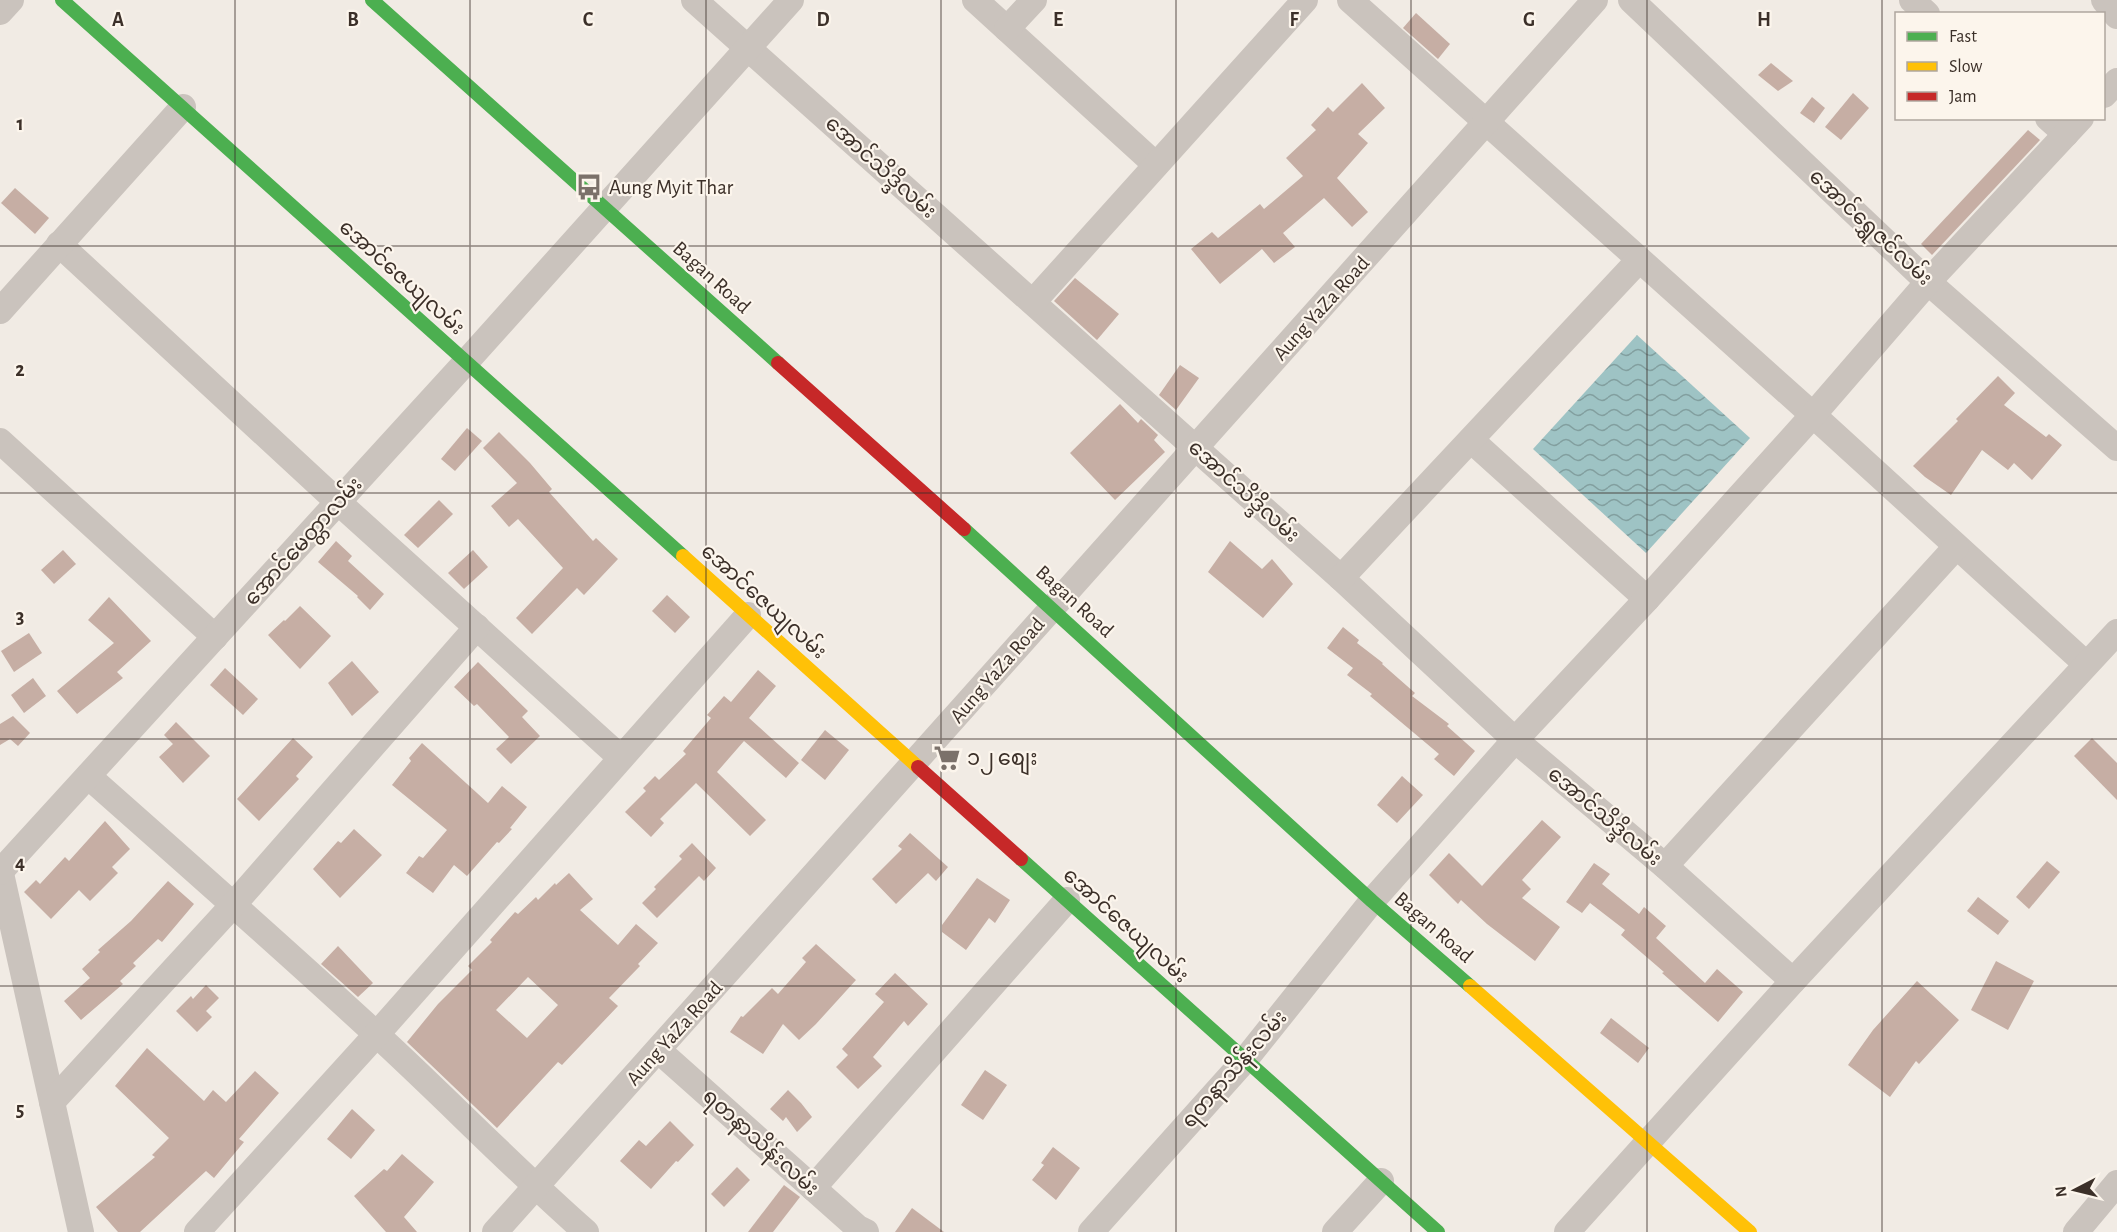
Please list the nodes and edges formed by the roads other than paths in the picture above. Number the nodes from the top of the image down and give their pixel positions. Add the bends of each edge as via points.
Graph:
1 (11, 0) edge
2 (63, 0) edge
3 (372, 0) edge
4 (694, 0) edge
5 (791, 0) edge
6 (975, 0) edge
7 (1034, 0) edge
8 (1305, 0) edge
9 (1350, 0) edge
10 (1595, 0) edge
11 (1631, 0) edge
12 (1912, 0) edge
13 (2104, 0) edge
14 (0, 12) edge
15 (1925, 12) edge
16 (2117, 16) edge
17 (1007, 29) junction
18 (748, 48) junction
19 (2117, 81) edge
20 (2105, 93) edge
21 (183, 107) junction
22 (1486, 123) junction
23 (2065, 124) edge
24 (1156, 165) junction
25 (604, 208) junction
26 (59, 244) junction
27 (1639, 260) junction
28 (1928, 282) junction
29 (1033, 302) junction
30 (0, 311) edge
31 (466, 362) junction
32 (1813, 415) junction
33 (1471, 440) junction
34 (0, 441) edge
35 (1196, 448) junction
36 (2117, 448) edge
37 (338, 502) junction
38 (1956, 547) junction
39 (1341, 578) junction
40 (1647, 599) junction
41 (1052, 608) junction
42 (748, 615) junction
43 (477, 627) junction
44 (2117, 632) edge
45 (215, 637) junction
46 (2086, 664) junction
47 (1515, 740) junction
48 (621, 758) junction
49 (914, 764) junction
50 (88, 776) junction
51 (1665, 866) junction
52 (0, 871) edge
53 (1067, 900) junction
54 (1372, 901) junction
55 (234, 904) junction
56 (1793, 981) junction
57 (377, 1034) junction
58 (658, 1050) junction
59 (1245, 1060) junction
60 (52, 1102) junction
61 (1649, 1142) junction
62 (1381, 1181) junction
63 (2117, 1183) edge
64 (536, 1187) junction
65 (813, 1188) junction
66 (81, 1232) edge
67 (197, 1232) edge
68 (495, 1232) edge
69 (586, 1232) edge
70 (866, 1232) edge
71 (1090, 1232) edge
72 (1335, 1232) edge
73 (1438, 1232) edge
74 (1567, 1232) edge
75 (1750, 1232) edge
76 (2076, 1232) edge

1 - 14 street
2 - 21 street, အောင်ဇေယျလမ်း
3 - 25 street, Bagan Road
4 - 18 street, အောင်သိဒ္ဒိလမ်း
5 - 18 street
6 - 17 street
7 - 17 street
8 - 24 street
9 - 22 street
10 - 22 street, Aung YaZa Road
11 - 28 street, အောင်ရွှေဇင်လမ်း
12 - 15 street
13 - 16 street
17 - 24 street
18 - 25 street
18 - 29 street, အောင်သိဒ္ဒိလမ်း
19 - 20 street
21 - 26 street
21 - 31 street, အောင်ဇေယျလမ်း
22 - 27 street
22 - 35 street, Aung YaZa Road
23 - 28 street, ရတနာသိန်းလမ်း
24 - 29 street
25 - 31 street, အောင်မေတ္တာလမ်း
25 - 41 street, Bagan Road
26 - 30 street
26 - 37 street
27 - 32 street
27 - 33 street
28 - 32 street, ရတနာသိန်းလမ်း
28 - 36 street, အောင်ရွှေဇင်လမ်း
29 - 35 street, အောင်သိဒ္ဒိလမ်း
31 - 37 street, အောင်မေတ္တာလမ်း
31 - 42 street, အောင်ဇေယျလမ်း
32 - 38 street
32 - 40 street, ရတနာသိန်းလမ်း
33 - 39 street
33 - 40 street
34 - 45 street
35 - 39 street, အောင်သိဒ္ဒိလမ်း
35 - 41 street, Aung YaZa Road
37 - 43 street
37 - 45 street, အောင်မေတ္တာလမ်း
38 - 46 street
38 - 51 street
39 - 47 street, အောင်သိဒ္ဒိလမ်း
40 - 47 street, ရတနာသိန်းလမ်း
41 - 49 street, Aung YaZa Road
41 - 54 street, Bagan Road
42 - 48 street
42 - 49 street, အောင်ဇေယျလမ်း
43 - 48 street
43 - 55 street
44 - 46 street
45 - 50 street, အောင်မေတ္တာလမ်း
46 - 56 street
47 - 51 street, အောင်သိဒ္ဒိလမ်း
47 - 54 street, ရတနာသိန်းလမ်း
48 - 57 street
49 - 53 street, အောင်ဇေယျလမ်း
49 - 58 street, Aung YaZa Road
50 - 52 street, အောင်မေတ္တာလမ်း
50 - 55 street
51 - 56 street, အောင်သိဒ္ဒိလမ်း
52 - 60 street
53 - 59 street, အောင်ဇေယျလမ်း
53 - 65 street
54 - 59 street, ရတနာသိန်းလမ်း
54 - 61 street, Bagan Road
55 - 57 street
55 - 60 street
56 - 61 street
57 - 64 street
57 - 67 street
58 - 64 street, Aung YaZa Road
58 - 65 street, ရတနာသိန်းလမ်း
59 - 62 street, အောင်ဇေယျလမ်း
59 - 71 street, ရတနာသိန်းလမ်း
60 - 66 street
61 - 74 street
61 - 75 street, Bagan Road
62 - 72 street
62 - 73 street, အောင်ဇေယျလမ်း
63 - 76 street
64 - 68 street, Aung YaZa Road
64 - 69 street
65 - 70 street, ရတနာသိန်းလမ်း

